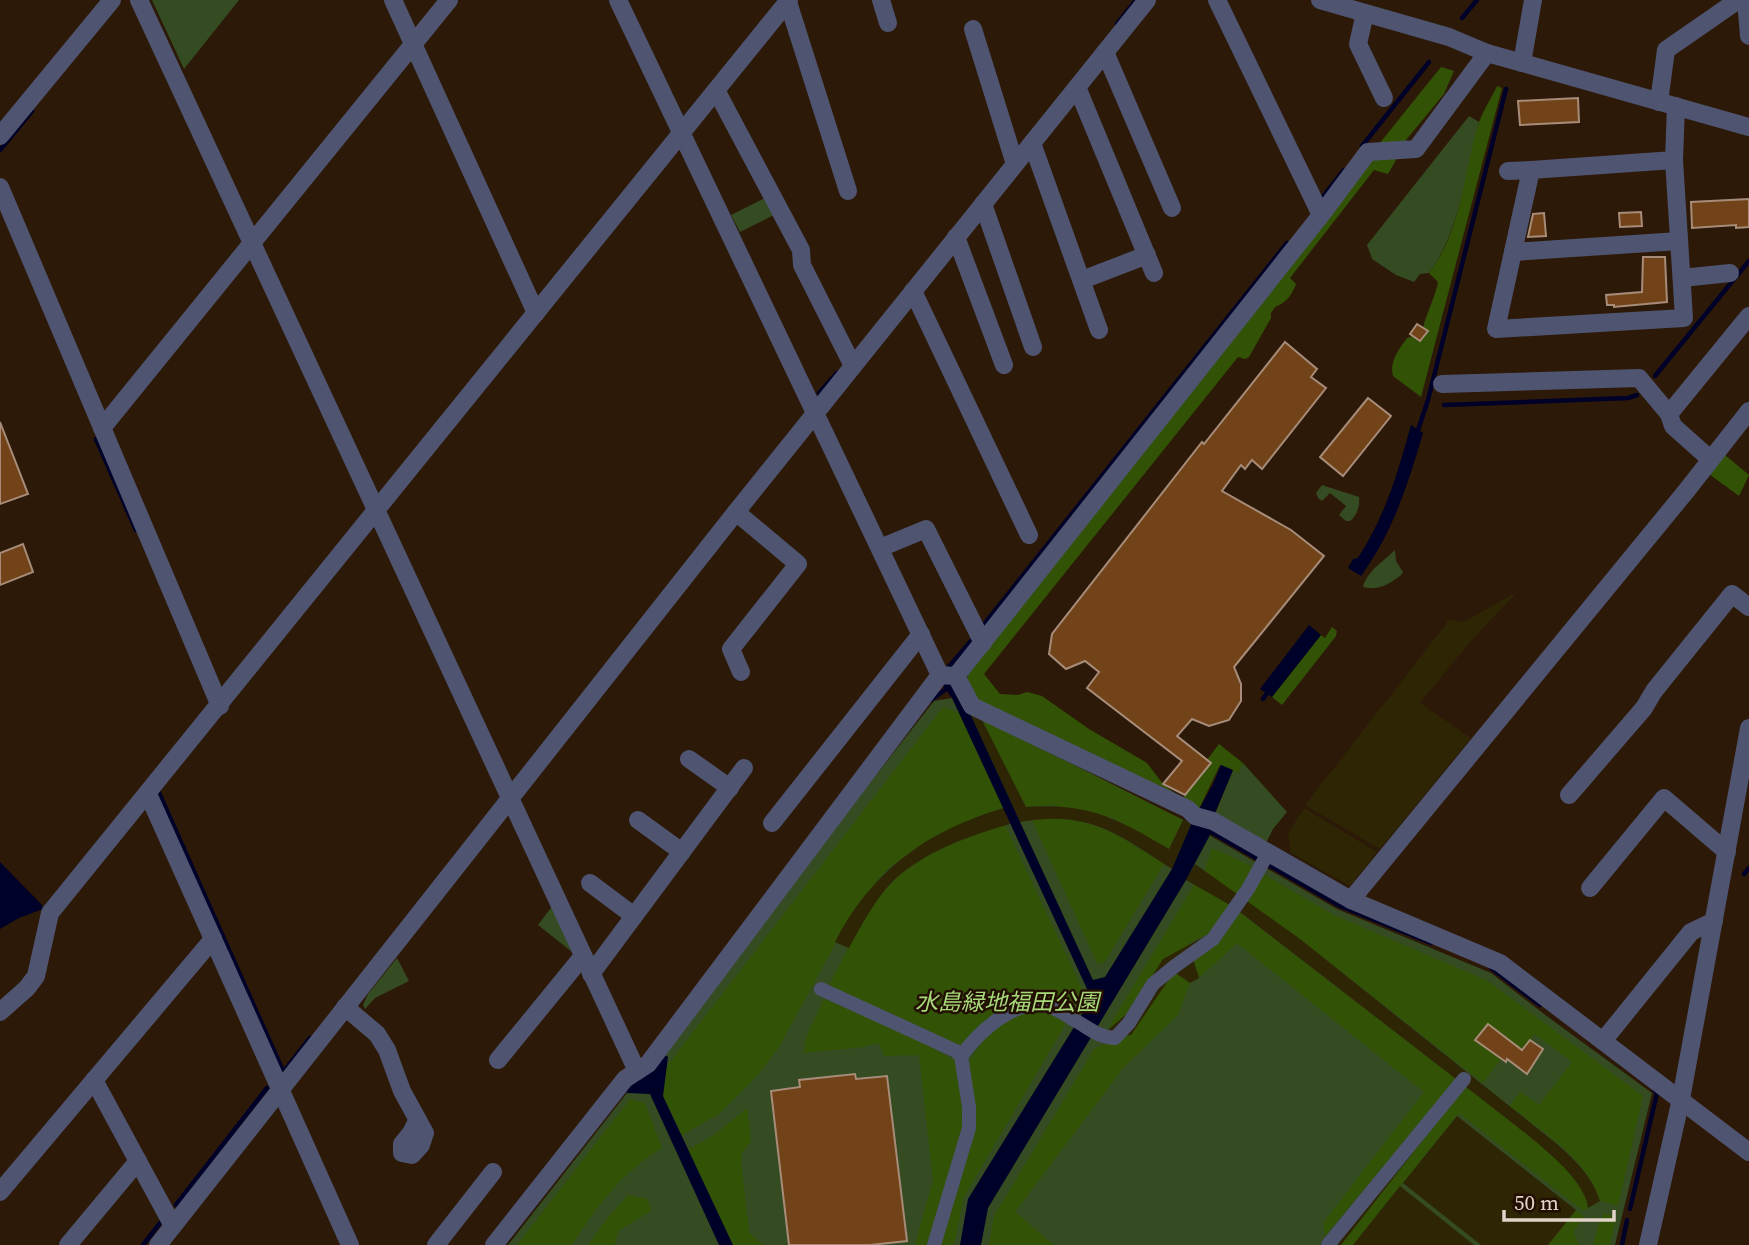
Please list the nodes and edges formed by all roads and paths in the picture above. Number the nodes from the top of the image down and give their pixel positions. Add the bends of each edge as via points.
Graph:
1 (112, 0) edge
2 (139, 0) edge
3 (393, 0) edge
4 (449, 0) edge
5 (881, 0) edge
6 (1147, 0) edge
7 (1217, 0) edge
8 (1533, 0) edge
9 (1738, 0) edge
10 (1746, 0) edge
11 (788, 1) edge
12 (1324, 1) edge
13 (623, 3) edge
14 (1365, 13) junction
15 (888, 23) dead end
16 (973, 29) dead end
17 (1749, 36) edge
18 (413, 44) junction
19 (1105, 52) junction
20 (1487, 53) junction
21 (1522, 63) junction
22 (1077, 87) junction
23 (716, 90) junction
24 (1384, 98) dead end
25 (1667, 104) junction
26 (1749, 127) edge
27 (681, 133) junction
28 (0, 136) edge
29 (1032, 143) junction
30 (1674, 160) junction
31 (1015, 164) junction
32 (1531, 170) junction
33 (1508, 171) dead end
34 (0, 187) edge
35 (848, 191) dead end
36 (983, 204) junction
37 (1172, 208) dead end
38 (1321, 215) junction
39 (956, 237) junction
40 (1679, 240) junction
41 (252, 243) junction
42 (1513, 252) junction
43 (1147, 255) junction
44 (1154, 273) dead end
45 (1730, 273) dead end
46 (1682, 278) junction
47 (1082, 280) junction
48 (913, 291) junction
49 (536, 313) junction
50 (1749, 317) edge
51 (1098, 330) dead end
52 (1033, 347) dead end
53 (1004, 365) dead end
54 (853, 366) junction
55 (1442, 384) dead end
56 (1749, 411) edge
57 (816, 412) junction
58 (1668, 414) junction
59 (102, 428) junction
60 (1710, 459) junction
61 (377, 511) junction
62 (736, 512) junction
63 (1029, 535) dead end
64 (880, 548) junction
65 (1749, 607) edge
66 (920, 634) junction
67 (983, 643) junction
68 (741, 672) dead end
69 (948, 676) junction
70 (219, 706) junction
71 (1749, 728) edge
72 (689, 759) dead end
73 (744, 768) dead end
74 (730, 788) junction
75 (148, 794) junction
76 (1569, 795) dead end
77 (510, 800) junction
78 (638, 820) dead end
79 (772, 823) dead end
80 (682, 852) junction
81 (1727, 852) junction
82 (1265, 859) junction
83 (590, 883) dead end
84 (1590, 888) dead end
85 (1351, 900) junction
86 (634, 916) junction
87 (1714, 921) junction
88 (213, 939) junction
89 (583, 956) junction
90 (592, 974) junction
91 (821, 989) dead end
92 (345, 1007) junction
93 (0, 1012) edge
94 (1606, 1043) junction
95 (961, 1056) junction
96 (498, 1060) dead end
97 (637, 1071) junction
98 (1464, 1079) dead end
99 (94, 1080) junction
100 (280, 1089) junction
101 (1681, 1099) junction
102 (417, 1121) dead end
103 (1749, 1152) edge
104 (138, 1161) junction
105 (493, 1172) dead end
106 (0, 1192) edge
107 (173, 1226) junction
108 (68, 1245) edge
109 (158, 1245) edge
110 (349, 1245) edge
111 (436, 1245) edge
112 (494, 1245) edge
113 (934, 1245) edge
114 (1328, 1245) edge
115 (1648, 1245) edge

1 - 28 street
2 - 41 street
3 - 18 street
4 - 18 street
5 - 15 street
6 - 19 street
7 - 38 street
8 - 21 street
9 - 25 street via 1666,50
10 - 17 street
11 - 23 street
11 - 35 street
12 - 14 street
13 - 27 street
14 - 20 street
14 - 24 street via 1358,44
16 - 31 street
18 - 41 street
18 - 49 street
19 - 22 street
19 - 37 street
20 - 21 street
20 - 38 street via 1416,149 1368,152
21 - 25 street
22 - 29 street
22 - 43 street
23 - 27 street
23 - 54 street via 801,250 802,265
25 - 26 street
25 - 30 street
27 - 49 street
27 - 57 street
29 - 31 street
29 - 47 street
30 - 32 street
30 - 40 street
31 - 36 street
32 - 33 street
32 - 42 street
34 - 59 street
36 - 39 street
36 - 52 street
38 - 67 street
39 - 48 street
39 - 53 street
40 - 42 street
40 - 46 street
41 - 59 street
41 - 61 street
42 - 46 street via 1496,328 1684,318
43 - 44 street
43 - 47 street
45 - 46 street
47 - 51 street
48 - 54 street
48 - 63 street
49 - 61 street
50 - 58 street
54 - 57 street
55 - 58 street via 1639,378
56 - 60 street
57 - 62 street
57 - 64 street
58 - 60 street via 1673,426
59 - 70 street
60 - 85 street
61 - 70 street
61 - 77 street
62 - 68 street via 798,564 731,649
62 - 77 street
64 - 66 street
64 - 67 street via 926,529
65 - 76 street via 1732,594
66 - 69 street
66 - 79 street
67 - 69 street
69 - 82 street via 972,706 1213,821
69 - 97 street via 648,1064
70 - 75 street
71 - 81 street
72 - 74 street
73 - 74 street
74 - 80 street
75 - 88 street
75 - 93 street via 50,913 36,976
77 - 89 street
77 - 92 street
78 - 80 street
80 - 86 street
81 - 84 street via 1664,798
81 - 87 street
82 - 85 street
82 - 95 street via 1213,939 1153,984 1115,1038 1103,1037 1054,1008 1035,1005 1006,1015
83 - 86 street
85 - 94 street via 1500,963
86 - 90 street
87 - 94 street via 1691,932
87 - 101 street
88 - 99 street
88 - 100 street
89 - 90 street
89 - 96 street
90 - 97 street
91 - 95 street
92 - 100 street
92 - 102 street via 377,1034
94 - 101 street
95 - 113 street via 969,1128
97 - 112 street via 625,1079
98 - 114 street
99 - 104 street
99 - 106 street
100 - 107 street
100 - 110 street
101 - 103 street
101 - 115 street
104 - 107 street
104 - 108 street
105 - 111 street
107 - 109 street

